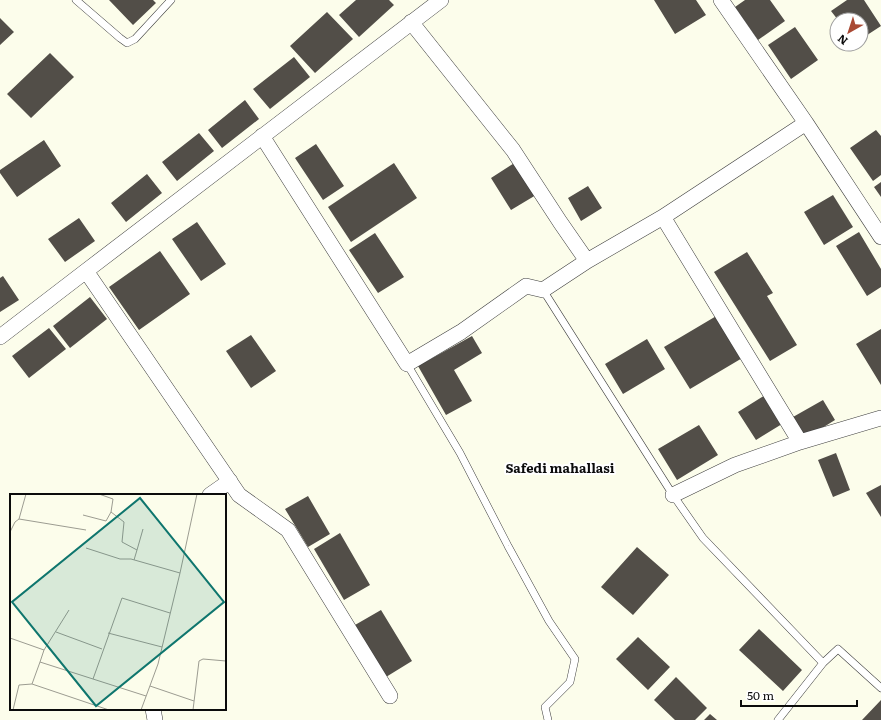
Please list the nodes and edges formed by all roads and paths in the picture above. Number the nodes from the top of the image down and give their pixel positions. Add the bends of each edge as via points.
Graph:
1 (76, 0) edge
2 (172, 0) edge
3 (441, 0) edge
4 (721, 0) edge
5 (411, 22) junction
6 (806, 123) junction
7 (262, 136) junction
8 (663, 217) junction
9 (881, 237) edge
10 (588, 261) junction
11 (86, 271) junction
12 (543, 290) junction
13 (0, 337) edge
14 (407, 364) junction
15 (881, 418) edge
16 (800, 442) junction
17 (230, 481) junction
18 (211, 494) edge
19 (673, 495) junction
20 (823, 663) junction
21 (881, 688) edge
22 (390, 696) dead end
23 (153, 710) edge
24 (155, 720) edge
25 (548, 720) edge
26 (778, 720) edge

1 - 2 lane via 128,43 135,39
3 - 5 street
4 - 6 street
5 - 7 street
5 - 10 street via 513,150
6 - 8 street
6 - 9 street
7 - 11 street
7 - 14 street
8 - 10 street
8 - 16 street
10 - 12 street
11 - 13 street
11 - 17 street
12 - 14 street via 526,286 461,332
12 - 19 lane
14 - 25 lane via 460,453 549,621 575,659 570,682 545,707
15 - 16 street
16 - 19 street via 735,465
17 - 18 street
17 - 22 street via 239,495 288,530
19 - 20 lane via 703,538
20 - 21 lane via 838,649
20 - 26 lane
23 - 24 street

